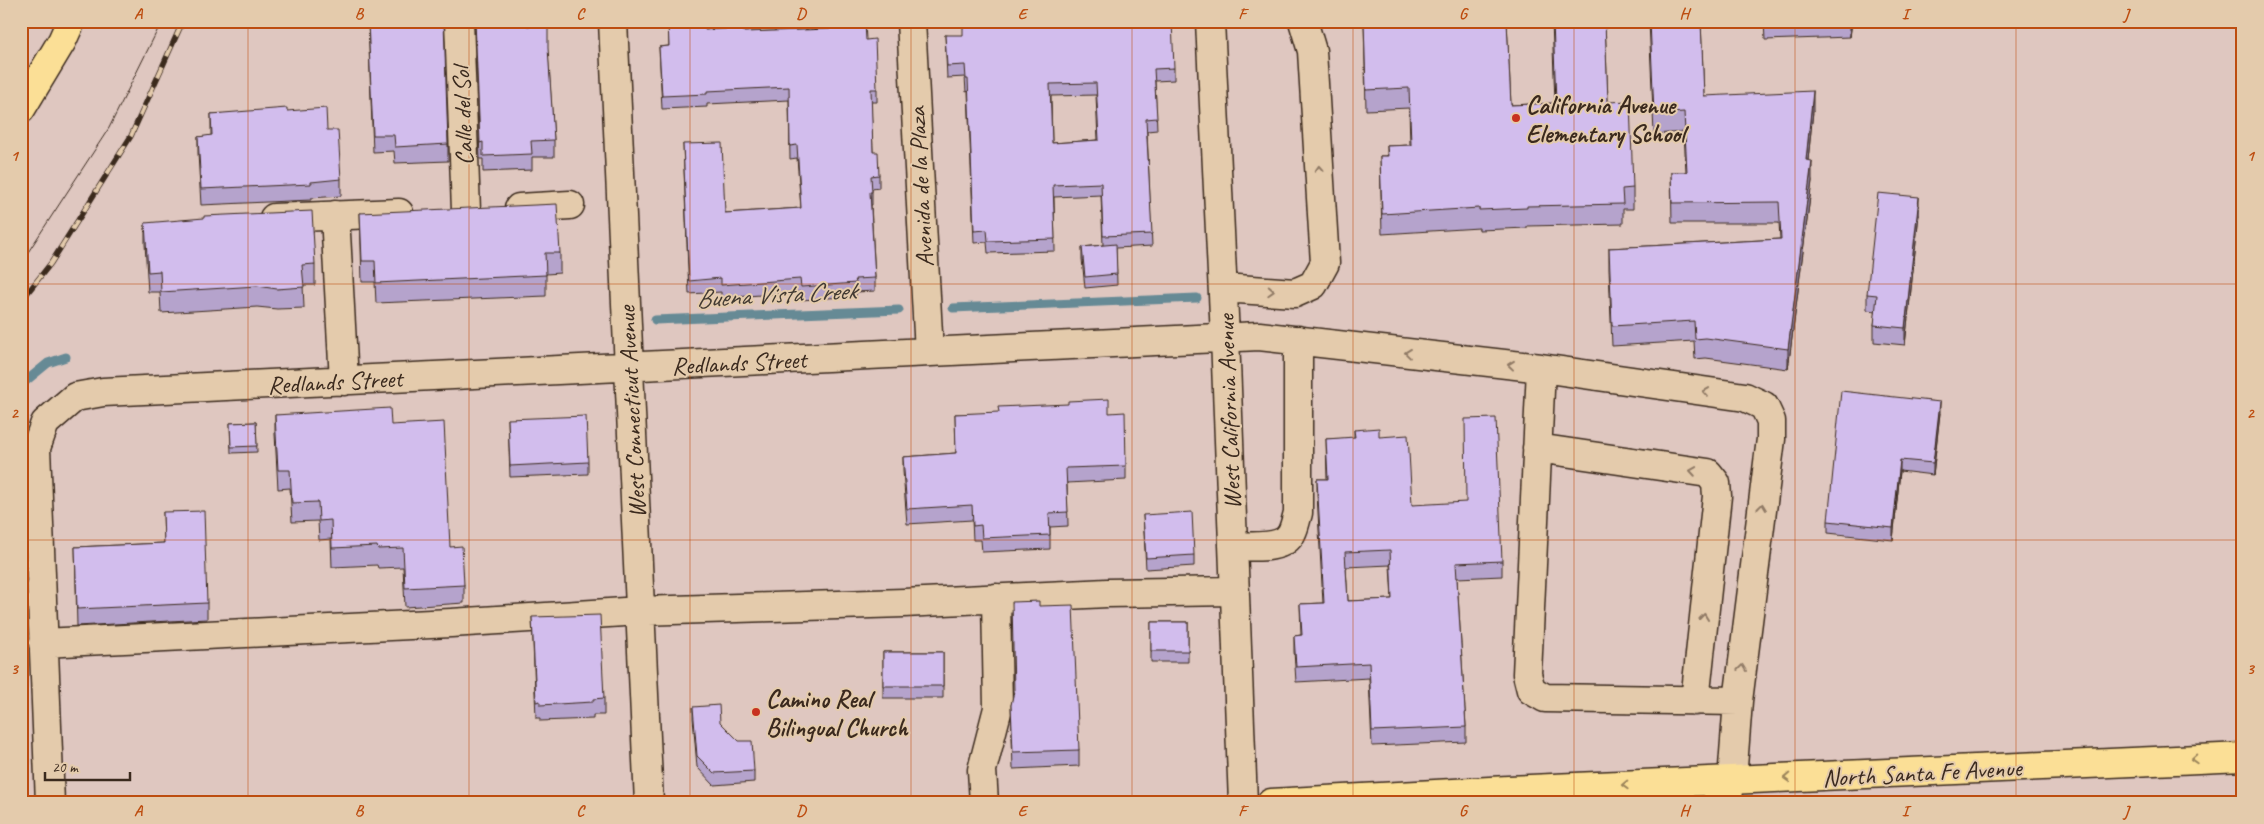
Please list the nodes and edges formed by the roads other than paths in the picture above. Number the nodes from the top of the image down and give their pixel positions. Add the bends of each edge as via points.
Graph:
1 (71, 21) edge
2 (459, 21) edge
3 (613, 21) edge
4 (911, 21) edge
5 (1210, 21) edge
6 (1303, 21) edge
7 (21, 109) edge
8 (570, 205) dead end
9 (466, 211) junction
10 (335, 215) junction
11 (247, 219) edge
12 (1222, 288) junction
13 (1225, 336) junction
14 (1298, 340) junction
15 (929, 352) junction
16 (629, 368) junction
17 (1541, 368) junction
18 (344, 381) junction
19 (1537, 448) junction
20 (1233, 546) junction
21 (1235, 591) junction
22 (996, 598) junction
23 (640, 611) junction
24 (43, 643) junction
25 (1695, 700) junction
26 (1738, 701) junction
27 (2243, 757) edge
28 (1732, 780) junction
29 (50, 803) edge
30 (649, 803) edge
31 (984, 803) edge
32 (1243, 803) edge
33 (1271, 803) edge
34 (1716, 803) edge

1 - 7 main road via 62,42
2 - 9 street, Calle del Sol
3 - 16 street, West Connecticut Avenue
4 - 15 street, Avenida de la Plaza
5 - 12 street, West California Avenue
12 -> 6 street via 1295,292 1313,285 1325,263 1312,51
8 - 9 street
9 - 10 street
10 - 11 street
10 - 18 street
12 - 13 street, West California Avenue
13 - 14 street, Redlands Street
13 - 15 street, Redlands Street
13 - 20 street, West California Avenue
17 -> 14 street, Redlands Street
14 - 20 street via 1298,513 1292,534 1284,542 1265,546
15 - 16 street, Redlands Street
16 - 18 street, Redlands Street
16 - 23 street, West Connecticut Avenue
17 - 19 street
26 -> 17 street, Redlands Street via 1771,439 1771,421 1764,406 1745,398
18 - 24 street, Redlands Street via 103,392 75,397 45,423 36,448
25 -> 19 street via 1716,483 1708,473
19 - 25 street via 1527,674 1531,690 1545,698
20 - 21 street, West California Avenue
21 - 22 street
21 - 32 street, West California Avenue
22 - 23 street
22 - 31 street via 998,708 982,770
23 - 24 street
23 - 30 street, West Connecticut Avenue
24 - 29 street, Redlands Street
25 - 26 street
26 - 28 street
27 -> 28 main road, North Santa Fe Avenue
28 -> 33 main road, North Santa Fe Avenue
28 - 34 main road via 1728,795

